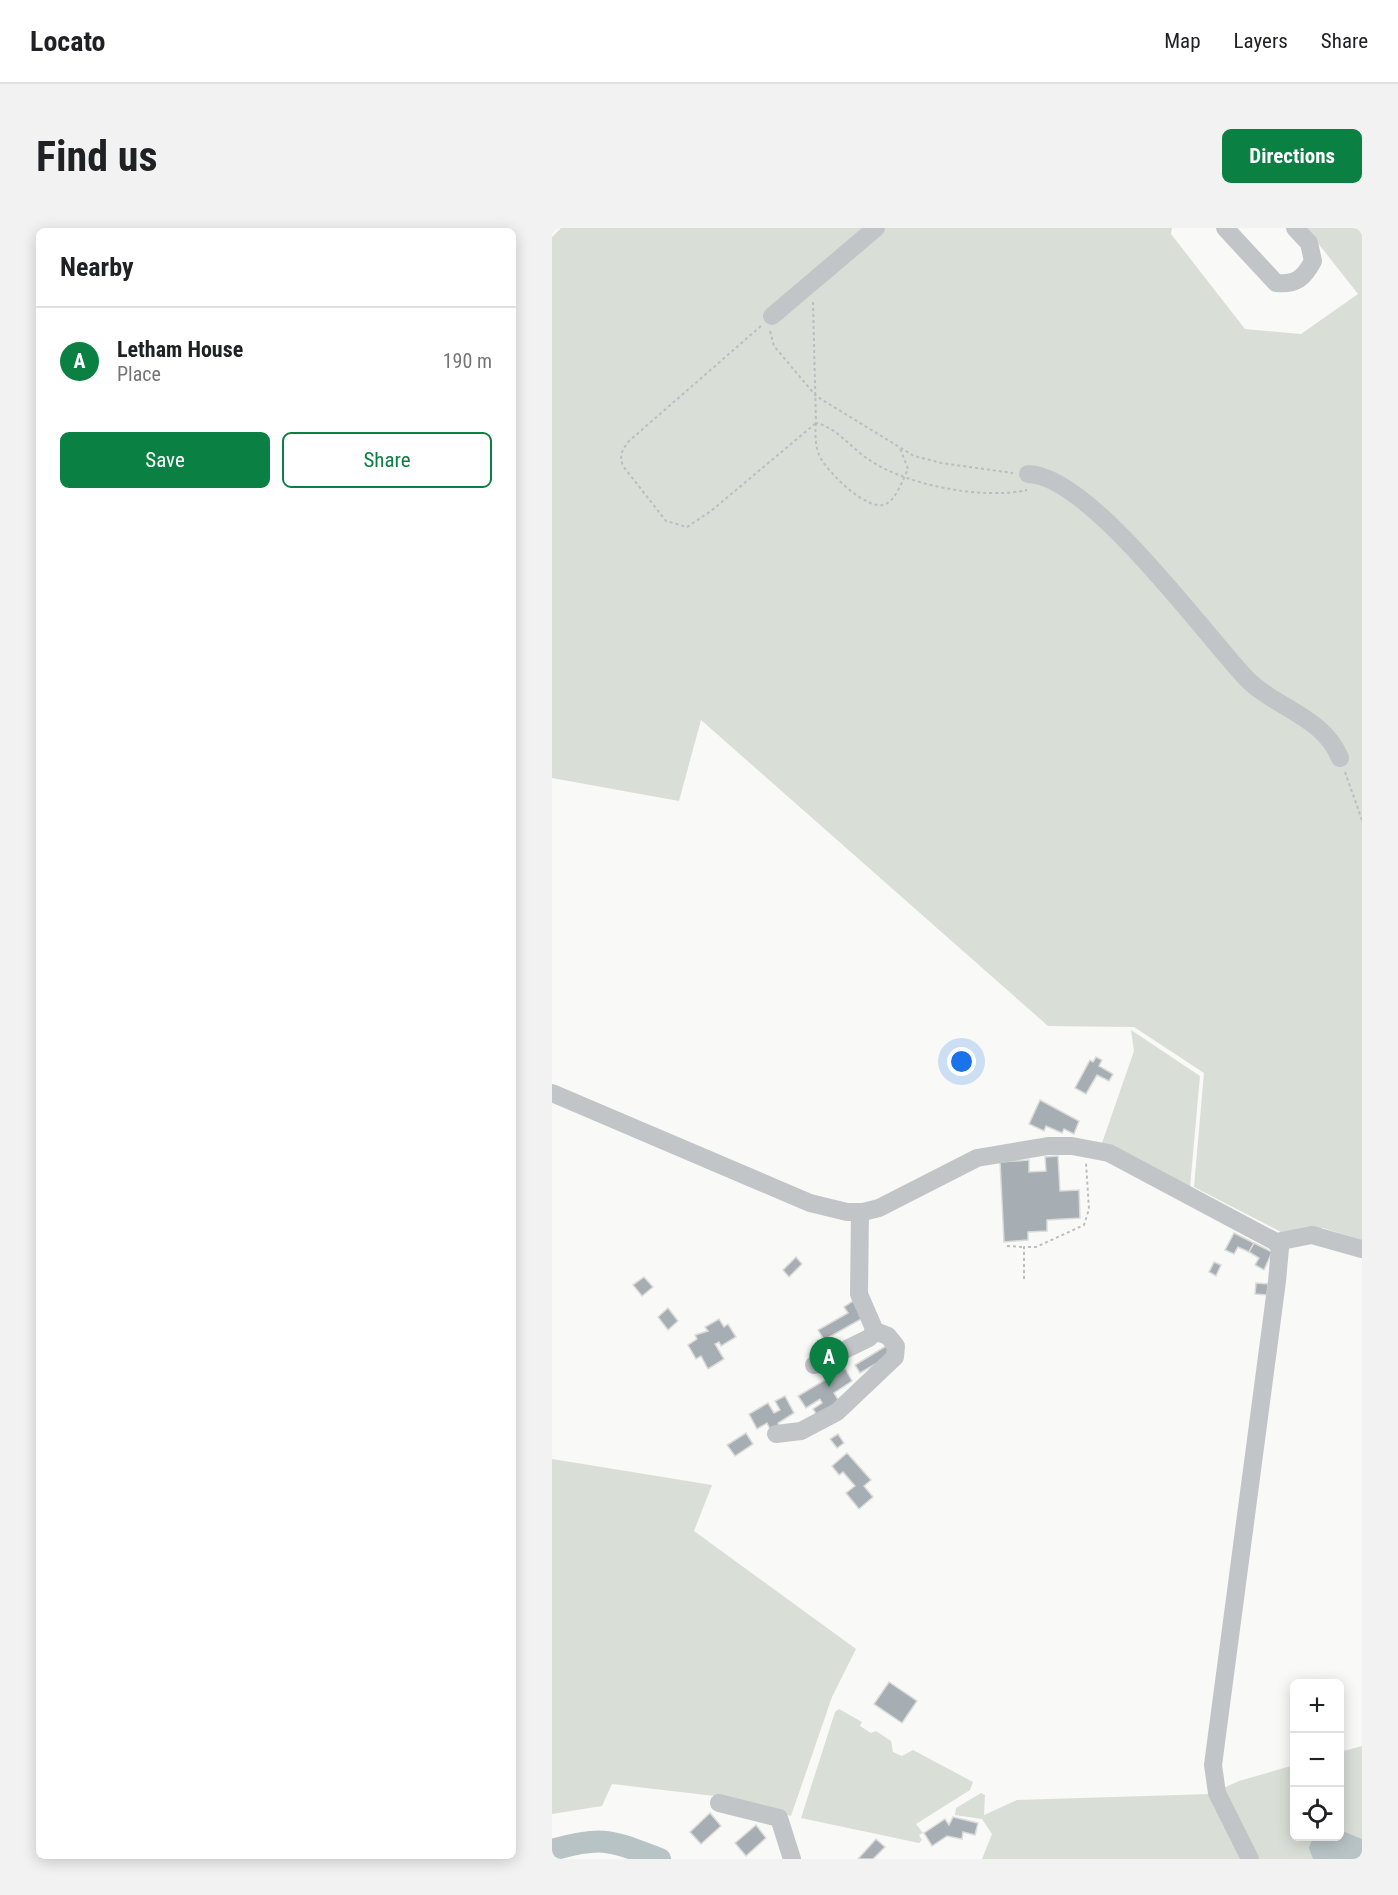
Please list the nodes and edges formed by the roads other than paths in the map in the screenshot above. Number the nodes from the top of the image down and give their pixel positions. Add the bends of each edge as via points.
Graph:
1 (876, 228) edge
2 (1226, 228) edge
3 (1295, 228) edge
4 (772, 316) road end
5 (1033, 475) road end
6 (1340, 758) road end
7 (552, 1093) edge
8 (860, 1212) junction
9 (1276, 1242) junction
10 (1362, 1249) edge
11 (874, 1331) junction
12 (814, 1365) dead end
13 (776, 1434) dead end
14 (719, 1803) dead end
15 (792, 1859) edge
16 (1250, 1859) edge

1 - 4 street
2 - 3 street via 1276,283 1291,285 1305,276 1313,261 1309,243
5 - 6 street via 1075,495 1117,532 1246,678 1326,733
7 - 8 street via 810,1203
8 - 9 street via 879,1208 977,1158 1048,1146 1087,1148 1109,1153
8 - 11 street via 859,1294
9 - 10 street via 1312,1235
9 - 16 street via 1280,1248 1277,1281 1213,1765 1216,1793
11 - 12 street via 869,1338
11 - 13 street via 888,1336 896,1347 895,1357 878,1375 837,1412 801,1431
14 - 15 street via 780,1818

